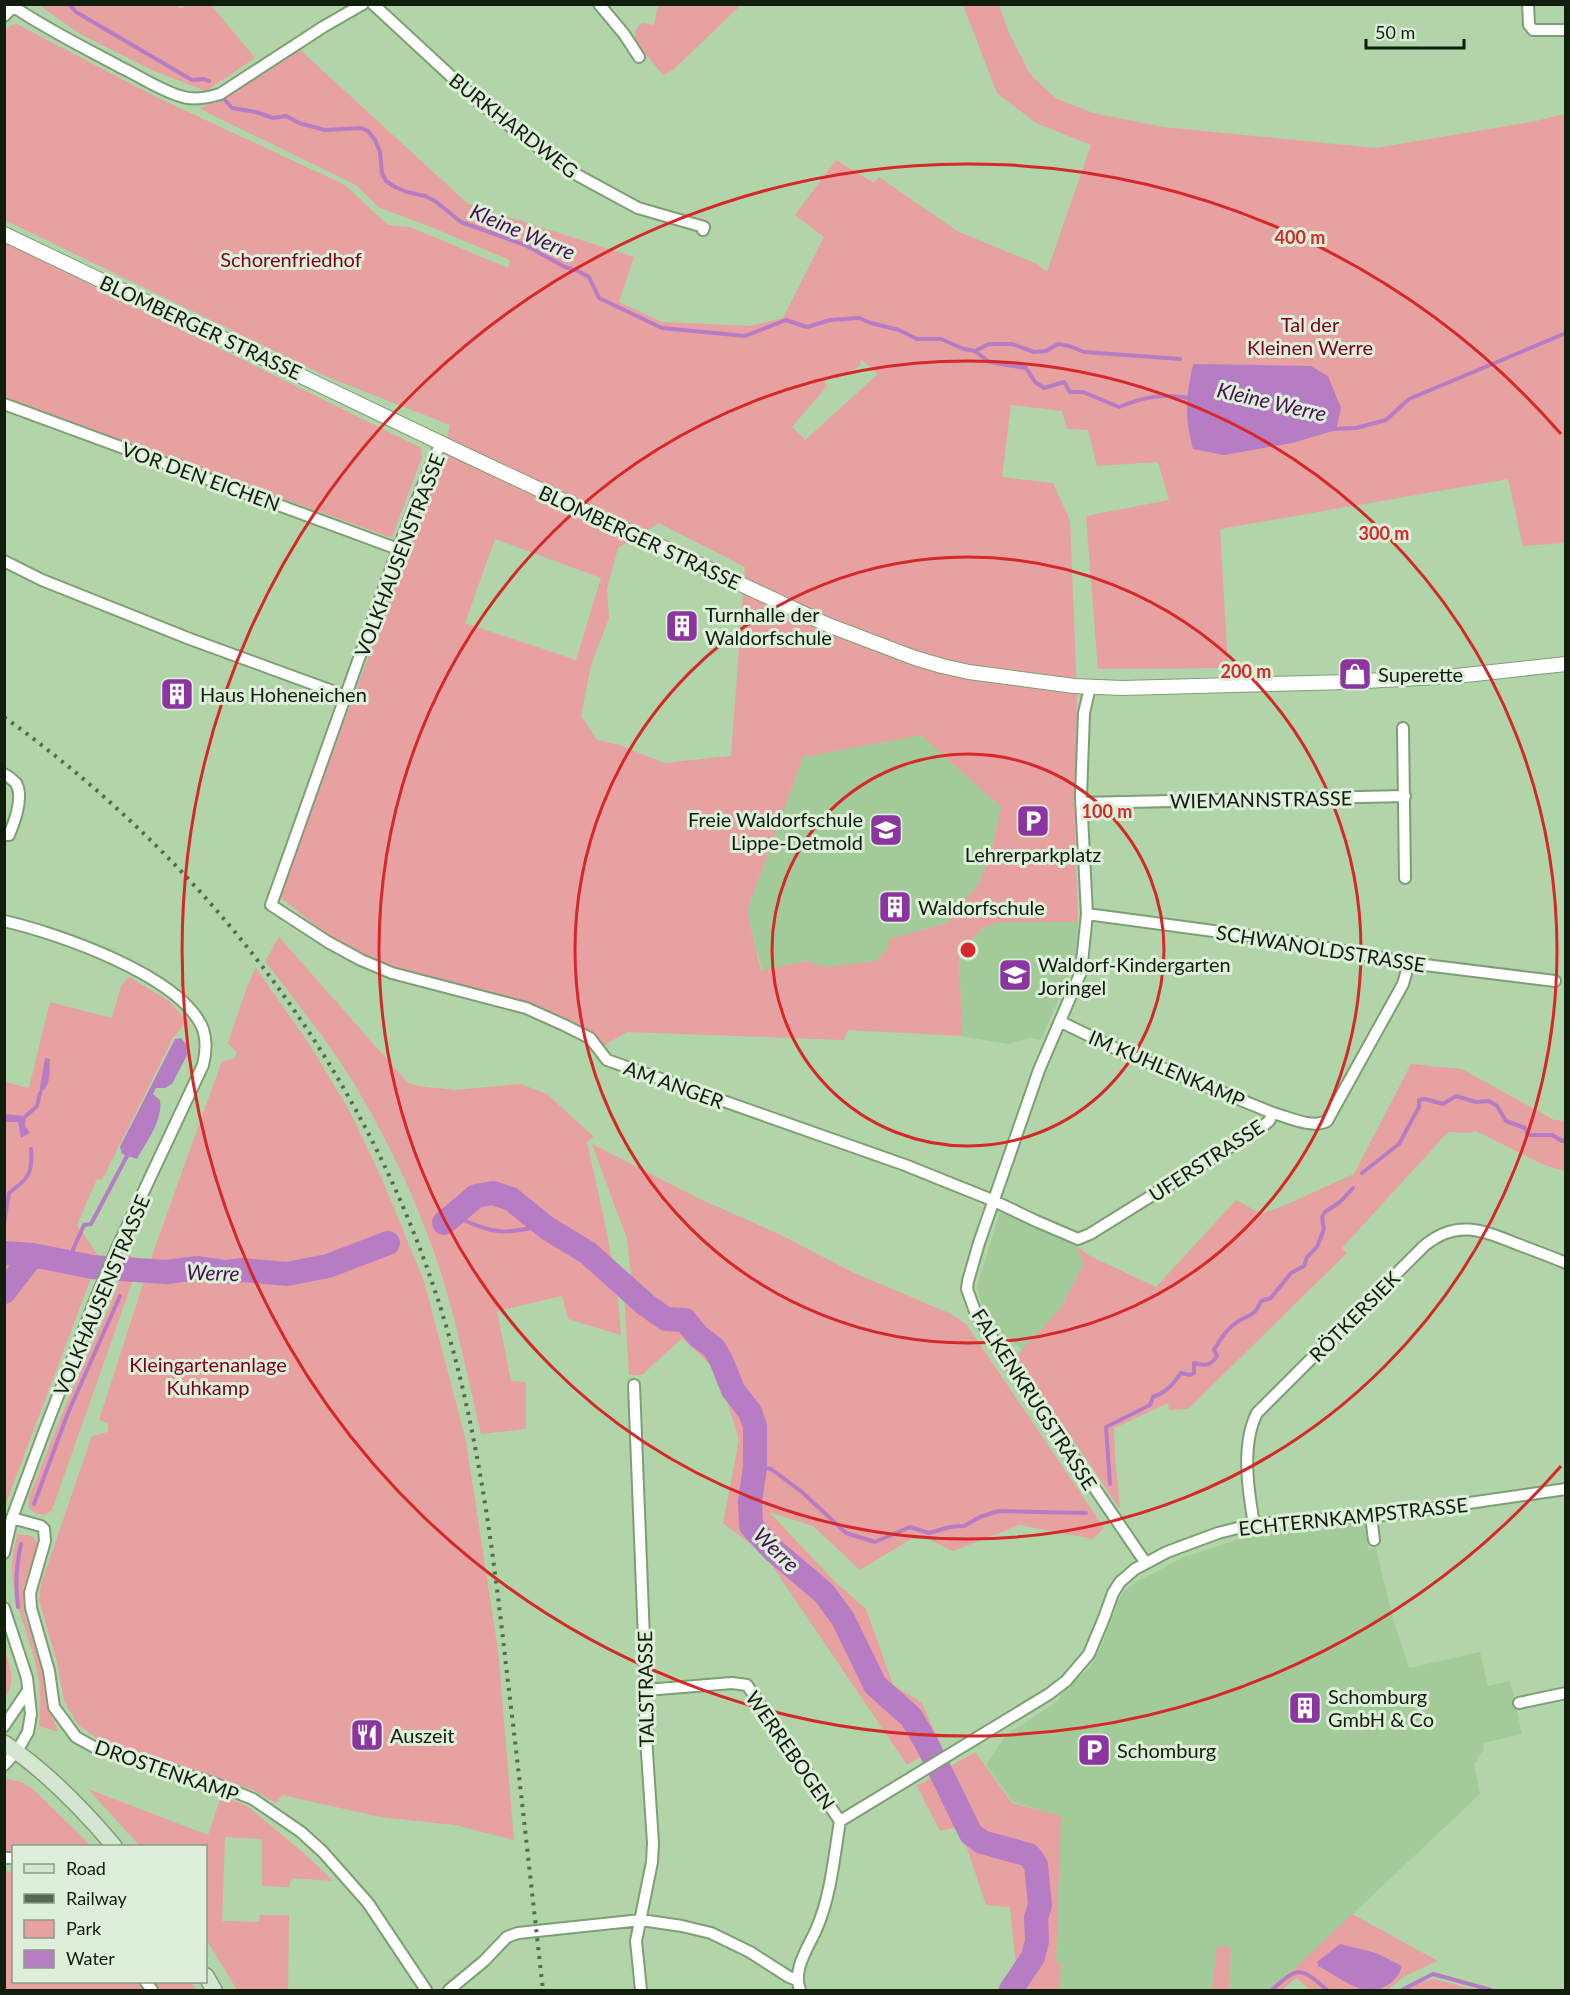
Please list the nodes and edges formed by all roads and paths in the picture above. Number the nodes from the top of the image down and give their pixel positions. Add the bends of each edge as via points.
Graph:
1 (363, 4) edge
2 (373, 4) edge
3 (599, 4) edge
4 (1528, 4) edge
5 (15, 6) edge
6 (4, 16) edge
7 (1566, 30) edge
8 (639, 57) dead end
9 (703, 230) dead end
10 (4, 234) edge
11 (4, 404) edge
12 (442, 443) junction
13 (398, 549) junction
14 (4, 561) edge
15 (1566, 664) edge
16 (1090, 687) junction
17 (346, 696) junction
18 (1403, 728) dead end
19 (4, 774) edge
20 (1405, 796) junction
21 (1081, 803) junction
22 (4, 835) edge
23 (1405, 878) dead end
24 (272, 905) joint
25 (1087, 914) junction
26 (4, 921) edge
27 (1408, 963) junction
28 (1556, 981) dead end
29 (1061, 1022) junction
30 (1273, 1113) junction
31 (992, 1200) junction
32 (1566, 1263) edge
33 (634, 1385) dead end
34 (1566, 1489) edge
35 (1371, 1516) junction
36 (12, 1518) junction
37 (1254, 1524) junction
38 (1374, 1539) dead end
39 (4, 1553) edge
40 (1145, 1562) junction
41 (4, 1608) edge
42 (646, 1690) junction
43 (27, 1692) junction
44 (1566, 1693) edge
45 (1519, 1703) dead end
46 (4, 1726) edge
47 (10, 1747) edge
48 (4, 1765) edge
49 (840, 1821) junction
50 (113, 1845) edge
51 (640, 1920) junction
52 (799, 1985) edge
53 (426, 1990) edge
54 (449, 1990) edge
55 (641, 1990) edge

1 - 5 street via 220,94 194,99 153,84 47,28
2 - 9 street, BURKHARDWEG via 481,104 555,160 638,208
3 - 8 street
4 - 7 street via 1533,30
5 - 6 street
10 - 12 street, BLOMBERGER STRASSE
11 - 13 street, VOR DEN EICHEN
12 - 13 street, VOLKHAUSENSTRASSE
12 - 16 street, BLOMBERGER STRASSE via 876,644 969,672
13 - 17 street, VOLKHAUSENSTRASSE
14 - 17 street via 190,639
15 - 16 street, BLOMBERGER STRASSE via 1347,682
16 - 21 street, FALKENKRUGSTRASSE via 1084,713
17 - 24 street, VOLKHAUSENSTRASSE
18 - 20 street
19 - 22 street via 15,783 20,796 13,826 9,835
20 - 21 street, WIEMANNSTRASSE
20 - 23 street
21 - 25 street, FALKENKRUGSTRASSE
24 - 31 street, AM ANGER via 328,942 392,973 526,1008 590,1038 607,1060 905,1165
25 - 27 street, SCHWANOLDSTRASSE via 1295,942
25 - 29 street, FALKENKRUGSTRASSE via 1082,972
26 - 36 street, VOLKHAUSENSTRASSE via 87,947 141,972 183,1002 199,1021 206,1042 198,1078 96,1298
27 - 28 street, SCHWANOLDSTRASSE
27 - 30 street, UFERSTRASSE via 1398,994 1327,1121 1313,1124
29 - 30 street, IM KUHLENKAMP via 1127,1054
29 - 31 street, FALKENKRUGSTRASSE
30 - 31 street, UFERSTRASSE via 1262,1127 1081,1238 1071,1237
31 - 40 street, FALKENKRUGSTRASSE via 968,1281 971,1304
32 - 37 street, RÖTKERSIEK via 1479,1229 1448,1232 1424,1246 1257,1413 1247,1450
33 - 42 street, TALSTRASSE
34 - 35 street, ECHTERNKAMPSTRASSE
35 - 37 street, ECHTERNKAMPSTRASSE
35 - 38 street
36 - 39 street, VOLKHAUSENSTRASSE
36 - 53 street, DROSTENKAMP via 44,1529 45,1541 30,1593 31,1608 49,1671 54,1707 76,1737 94,1747 253,1799 301,1832 368,1903
37 - 40 street, ECHTERNKAMPSTRASSE via 1210,1536
40 - 49 street via 1120,1582 1092,1648 1066,1681 1036,1704
41 - 43 street via 27,1678
42 - 49 street, WERREBOGEN via 747,1685
42 - 51 street, TALSTRASSE via 653,1844
43 - 46 street
43 - 47 street via 31,1714 28,1732
44 - 45 street
47 - 48 street
47 - 50 main road via 50,1778
49 - 52 street, WERREBOGEN via 823,1911 801,1962
51 - 52 street via 711,1934 750,1952
51 - 54 street via 507,1937
51 - 55 street, TALSTRASSE via 636,1941

